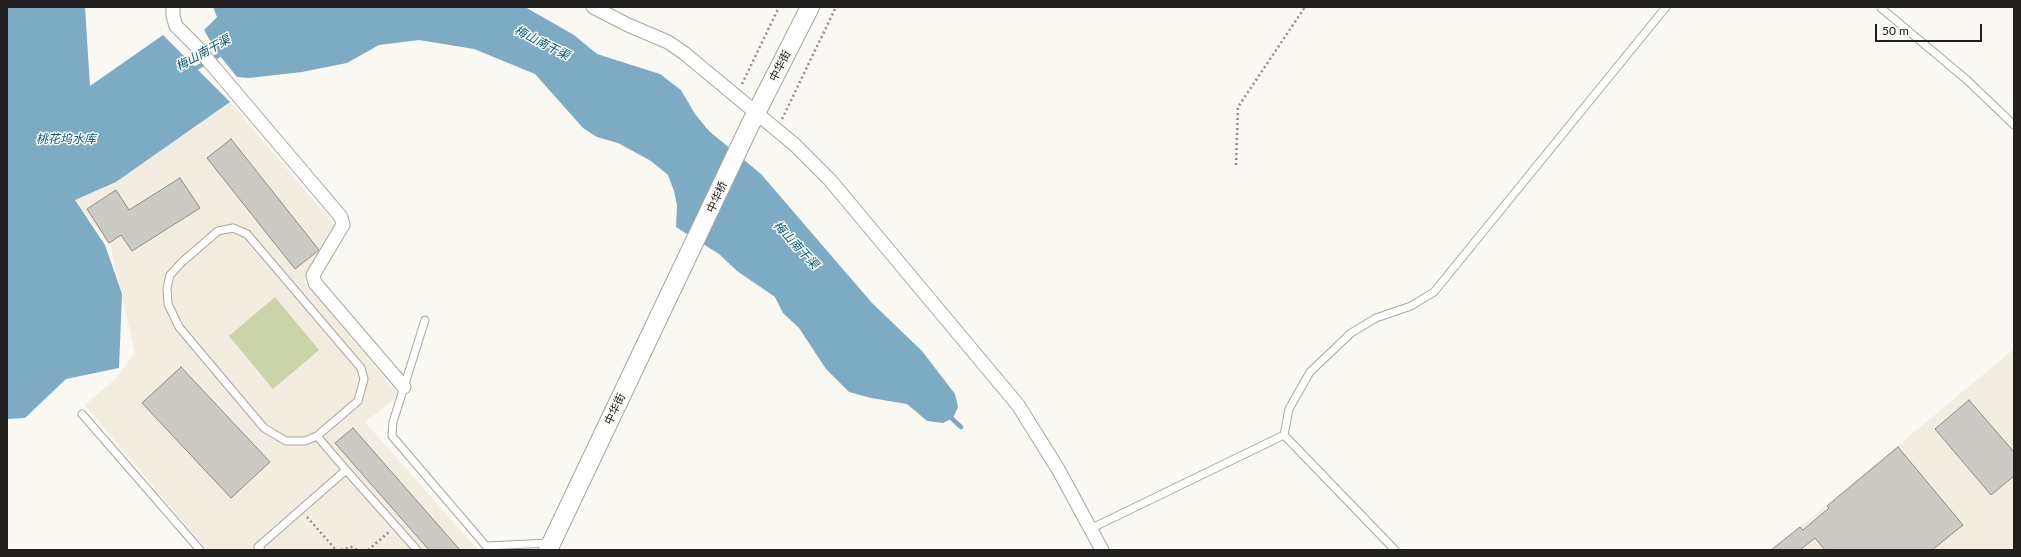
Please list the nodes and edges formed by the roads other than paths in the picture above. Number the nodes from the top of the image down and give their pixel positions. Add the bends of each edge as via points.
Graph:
1 (173, 7) edge
2 (593, 7) edge
3 (810, 7) edge
4 (1666, 7) edge
5 (1881, 8) dead end
6 (754, 119) junction
7 (2014, 125) edge
8 (683, 268) joint
9 (425, 320) dead end
10 (404, 387) junction
11 (82, 414) dead end
12 (1284, 435) junction
13 (317, 436) junction
14 (346, 470) junction
15 (1090, 529) junction
16 (549, 546) edge
17 (200, 550) edge
18 (261, 550) edge
19 (417, 550) edge
20 (1102, 550) edge
21 (1395, 550) edge

1 - 10 street via 176,26 196,46 341,217 342,225 313,275 315,283
2 - 6 street via 668,42 684,53
3 - 6 main road, 中华街
4 - 12 lane via 1434,292 1411,306 1376,318 1351,333 1310,372 1289,409
5 - 7 lane via 1967,80
6 - 8 main road, 中华桥
6 - 15 street via 795,144 830,180 1018,405 1058,469
8 - 16 main road, 中华街
9 - 10 lane
10 - 16 lane via 393,422 392,436 486,546
11 - 17 lane
12 - 15 lane
12 - 21 lane
13 - 13 lane via 305,441 286,441 264,428 179,327 168,304 167,288 170,275 218,231 232,228 247,234 361,368 364,379 358,401
13 - 14 lane
14 - 18 lane via 258,547
14 - 19 lane
15 - 20 street

